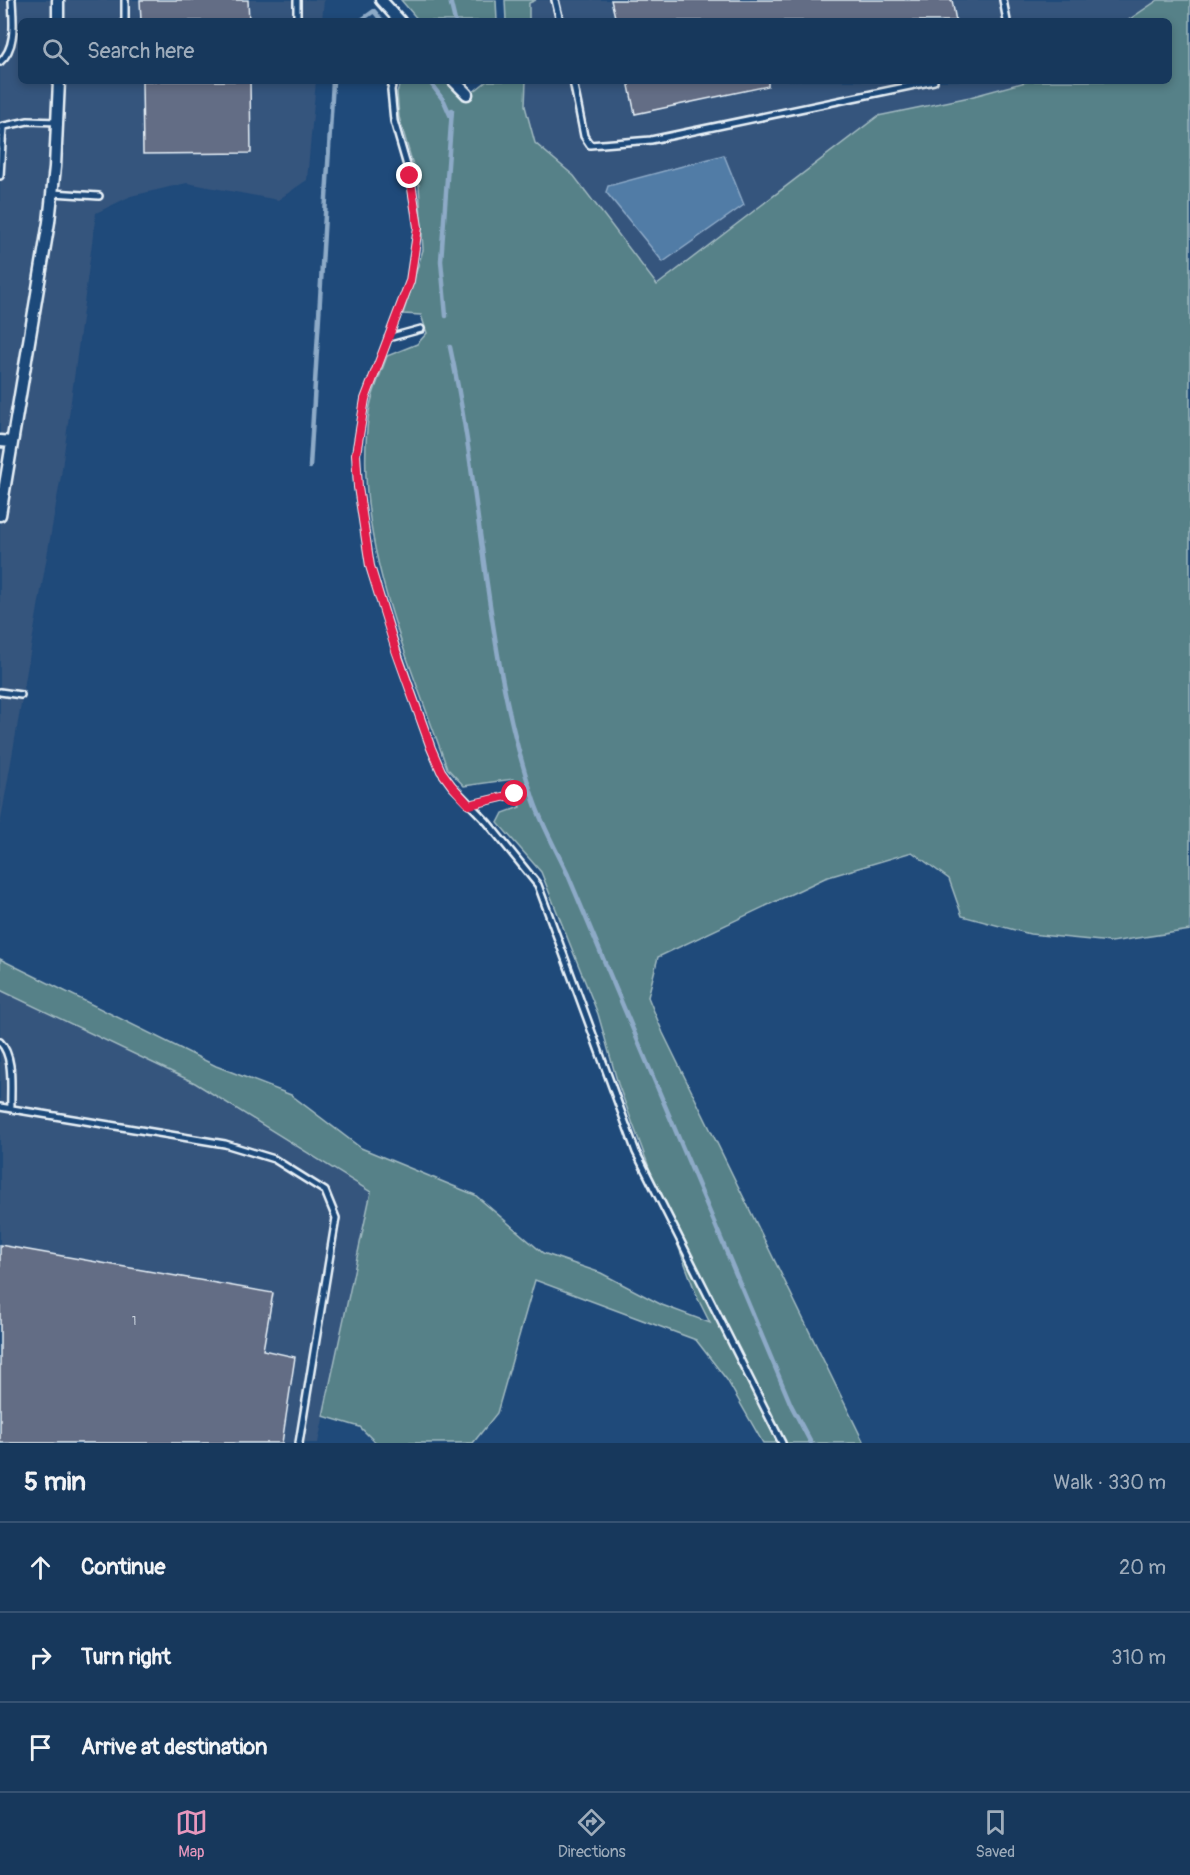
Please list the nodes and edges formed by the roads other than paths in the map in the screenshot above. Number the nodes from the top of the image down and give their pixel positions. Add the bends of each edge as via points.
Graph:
1 (12, 0) edge
2 (58, 0) edge
3 (125, 0) edge
4 (297, 0) edge
5 (381, 0) edge
6 (555, 0) edge
7 (1003, 0) edge
8 (58, 18) edge
9 (125, 18) edge
10 (297, 18) edge
11 (397, 18) edge
12 (559, 18) edge
13 (1006, 18) edge
14 (0, 62) edge
15 (59, 84) edge
16 (392, 84) edge
17 (457, 84) edge
18 (574, 84) edge
19 (920, 84) edge
20 (467, 94) dead end
21 (58, 122) junction
22 (2, 127) edge
23 (0, 176) edge
24 (53, 193) junction
25 (99, 196) dead end
26 (421, 329) dead end
27 (388, 338) junction
28 (0, 441) edge
29 (12, 442) junction
30 (0, 515) edge
31 (0, 692) edge
32 (21, 695) dead end
33 (515, 794) dead end
34 (469, 805) junction
35 (0, 1042) edge
36 (0, 1107) edge
37 (11, 1109) junction
38 (299, 1443) edge
39 (782, 1443) edge

1 - 14 lane via 13,38
2 - 8 street
3 - 9 lane
4 - 10 lane
5 - 11 street
6 - 12 lane
7 - 13 lane
15 - 21 street
16 - 27 lane via 394,121 410,176 418,227 410,281
17 - 20 street
18 - 19 lane via 584,136 590,145 651,140
21 - 22 lane via 28,121
21 - 24 street
22 - 23 lane
24 - 25 lane
24 - 29 street
26 - 27 lane
27 - 34 lane via 365,399 356,454 370,566 431,748 446,779
28 - 29 street
29 - 30 street
31 - 32 lane
33 - 34 lane
34 - 39 lane via 488,822 537,885 636,1152
35 - 37 lane via 10,1062
36 - 37 lane
37 - 38 lane via 225,1144 274,1159 325,1191 336,1218

